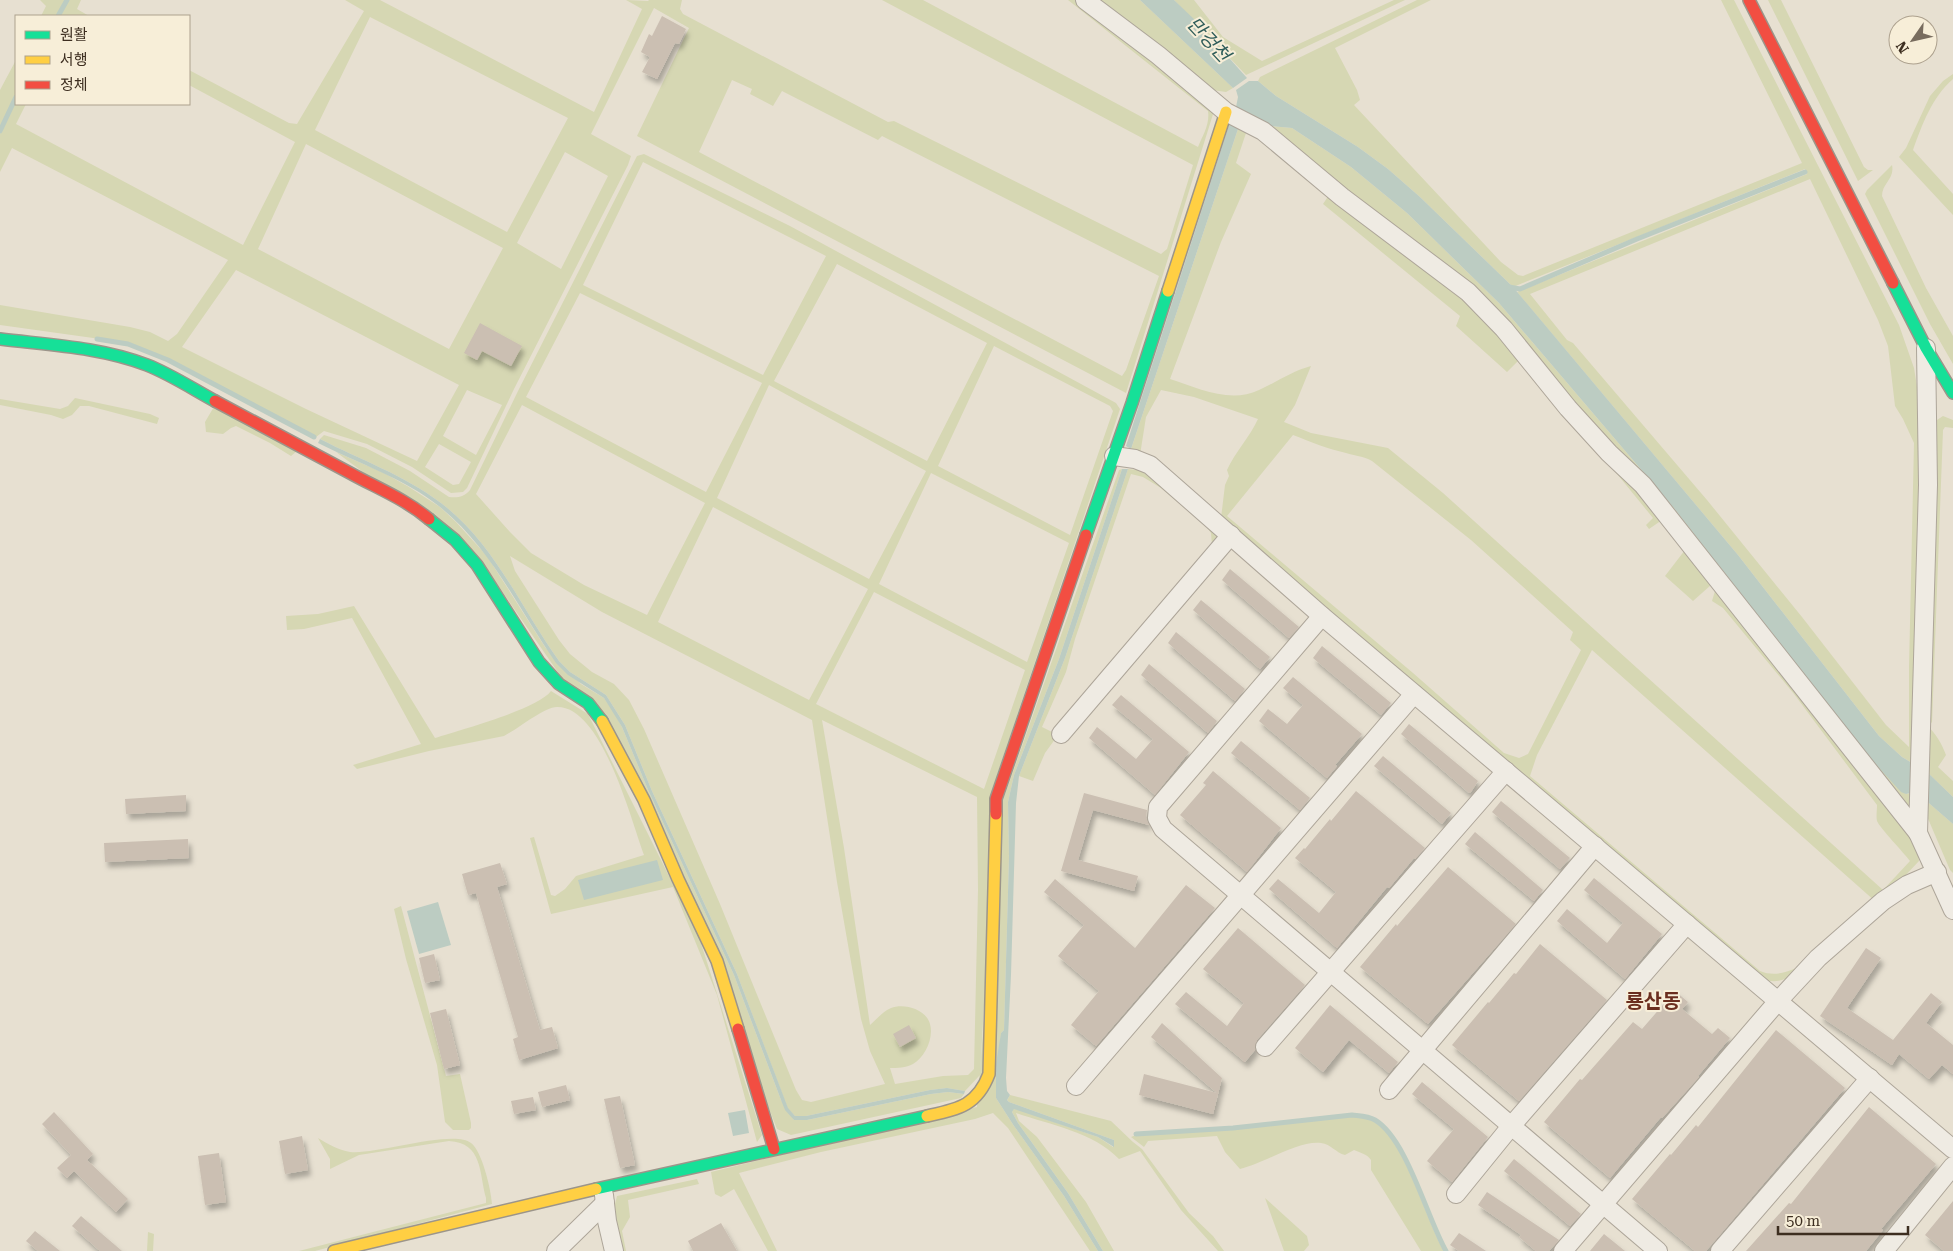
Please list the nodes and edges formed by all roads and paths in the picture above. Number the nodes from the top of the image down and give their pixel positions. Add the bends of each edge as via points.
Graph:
1 (1085, 0) edge
2 (1749, 0) edge
3 (1226, 112) junction
4 (0, 339) edge
5 (1926, 348) junction
6 (1953, 394) edge
7 (1114, 456) junction
8 (1231, 535) junction
9 (1322, 616) junction
10 (1414, 694) junction
11 (1062, 734) dead end
12 (1506, 770) junction
13 (1918, 833) junction
14 (1596, 846) junction
15 (1937, 872) junction
16 (1241, 895) junction
17 (1953, 910) edge
18 (1687, 924) junction
19 (1330, 972) junction
20 (1778, 1001) junction
21 (1265, 1047) dead end
22 (1423, 1052) junction
23 (1870, 1078) junction
24 (1076, 1086) dead end
25 (1389, 1090) dead end
26 (1512, 1126) junction
27 (774, 1149) junction
28 (1953, 1149) edge
29 (1953, 1166) edge
30 (1456, 1194) dead end
31 (604, 1195) junction
32 (1604, 1205) junction
33 (334, 1251) edge
34 (556, 1251) edge
35 (614, 1251) edge
36 (1563, 1251) edge
37 (1658, 1251) edge
38 (1720, 1251) edge
39 (1884, 1251) edge

1 - 3 street
2 - 5 street
3 - 7 street
3 - 13 street via 1263,131 1342,197 1468,292 1488,312 1568,408 1643,485
4 - 27 street via 108,353 149,366 394,494 455,540 477,565 539,662 559,684 588,703 614,742 717,961
5 - 6 street
5 - 13 street via 1928,484
7 - 8 street via 1150,465
7 - 27 street via 996,799 989,1074 984,1088 974,1101 949,1112
8 - 9 street
8 - 11 street
9 - 10 street
9 - 16 street via 1158,807 1157,818 1162,829
10 - 12 street
10 - 16 street
12 - 14 street
12 - 19 street
13 - 15 street
14 - 18 street
14 - 22 street
15 - 17 street
15 - 20 street via 1883,901 1818,958
16 - 19 street
16 - 24 street
18 - 20 street
18 - 26 street
19 - 21 street
19 - 22 street
20 - 23 street
20 - 32 street
22 - 25 street
22 - 26 street
23 - 28 street
23 - 38 street
26 - 30 street
26 - 32 street
27 - 31 street
29 - 39 street
31 - 33 street
31 - 34 street
31 - 35 street
32 - 36 street
32 - 37 street

